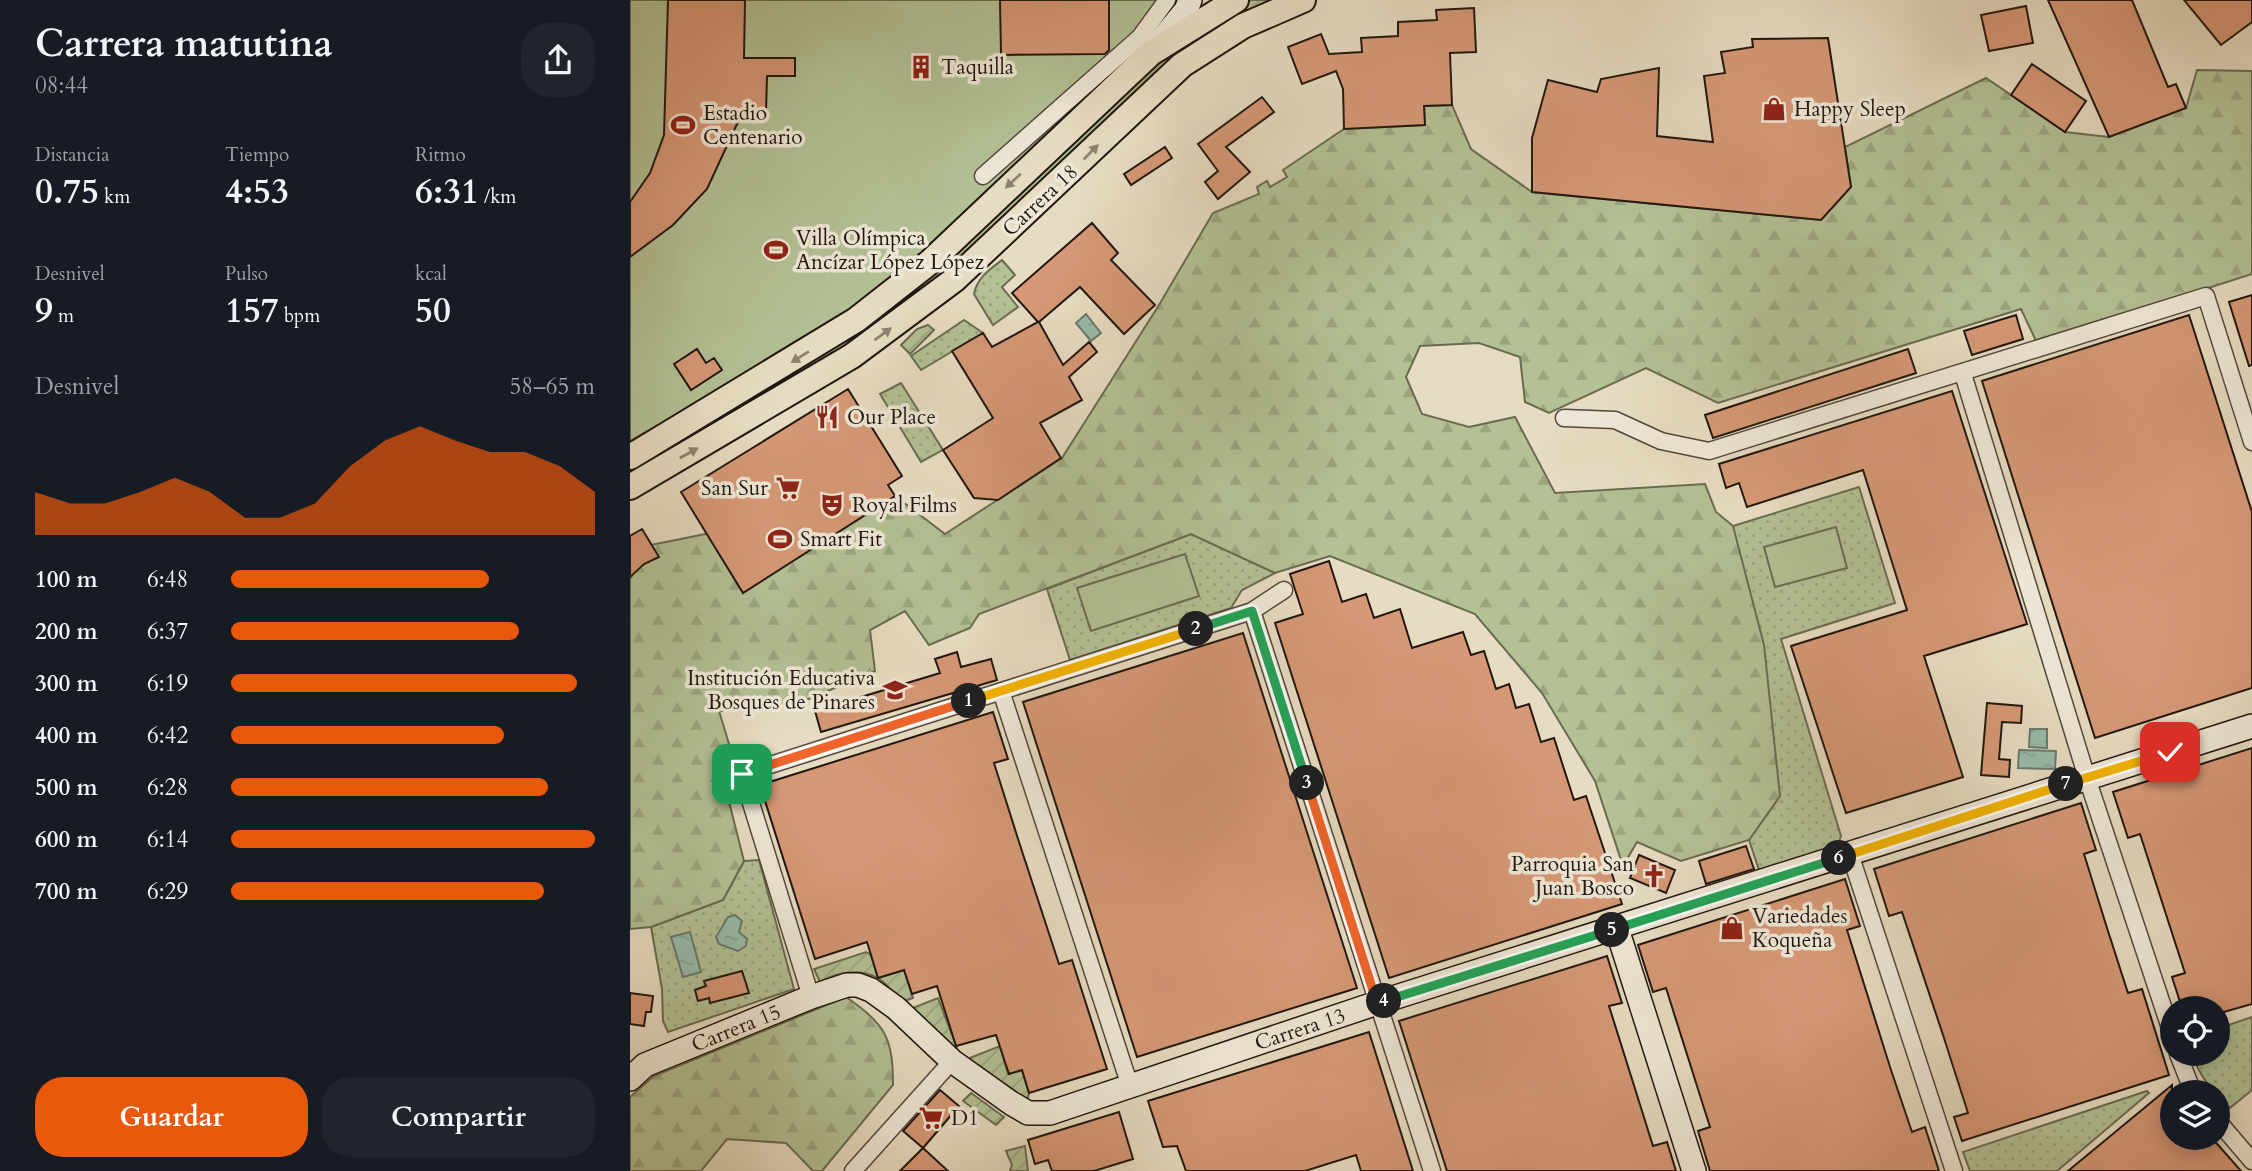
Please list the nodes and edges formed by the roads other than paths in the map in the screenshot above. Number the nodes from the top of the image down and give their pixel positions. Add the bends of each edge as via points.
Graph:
1 (1167, 0) edge
2 (1190, 0) edge
3 (1236, 0) edge
4 (1303, 0) edge
5 (1151, 53) junction
6 (983, 176) dead end
7 (1963, 374) junction
8 (1564, 418) dead end
9 (2252, 442) edge
10 (630, 457) edge
11 (630, 487) edge
12 (1284, 590) dead end
13 (1252, 611) junction
14 (1001, 691) junction
15 (2252, 726) edge
16 (2087, 778) junction
17 (1850, 854) junction
18 (1617, 929) junction
19 (811, 997) junction
20 (2160, 998) edge
21 (1377, 1003) junction
22 (952, 1060) junction
23 (630, 1079) edge
24 (1130, 1086) junction
25 (2230, 1135) edge
26 (2252, 1161) edge
27 (853, 1171) edge
28 (1432, 1171) edge
29 (1694, 1171) edge
30 (1954, 1171) edge

1 - 6 street via 1140,37
2 - 5 street
3 - 5 main road, Carrera 18
11 -> 4 main road, Carrera 18 via 852,356 954,279 1182,65 1243,26
5 -> 10 main road, Carrera 18 via 892,293 838,334
7 - 8 street via 1709,451 1661,441 1615,420
7 - 9 street via 2206,296
7 - 16 street
12 - 13 street
13 - 14 street
13 - 21 street
14 - 19 street via 742,774
14 - 24 street
15 - 16 street, Carrera 13
16 - 17 street, Carrera 13
16 - 20 street
17 - 18 street, Carrera 13
17 - 30 street
18 - 21 street, Carrera 13
18 - 29 street
19 - 22 street, Carrera 15 via 847,985 871,990
19 - 23 street, Carrera 15 via 645,1065
21 - 24 street, Carrera 13
21 - 28 street
22 - 24 street, Carrera 13 via 1028,1113 1050,1113
22 - 27 street
25 - 26 street

